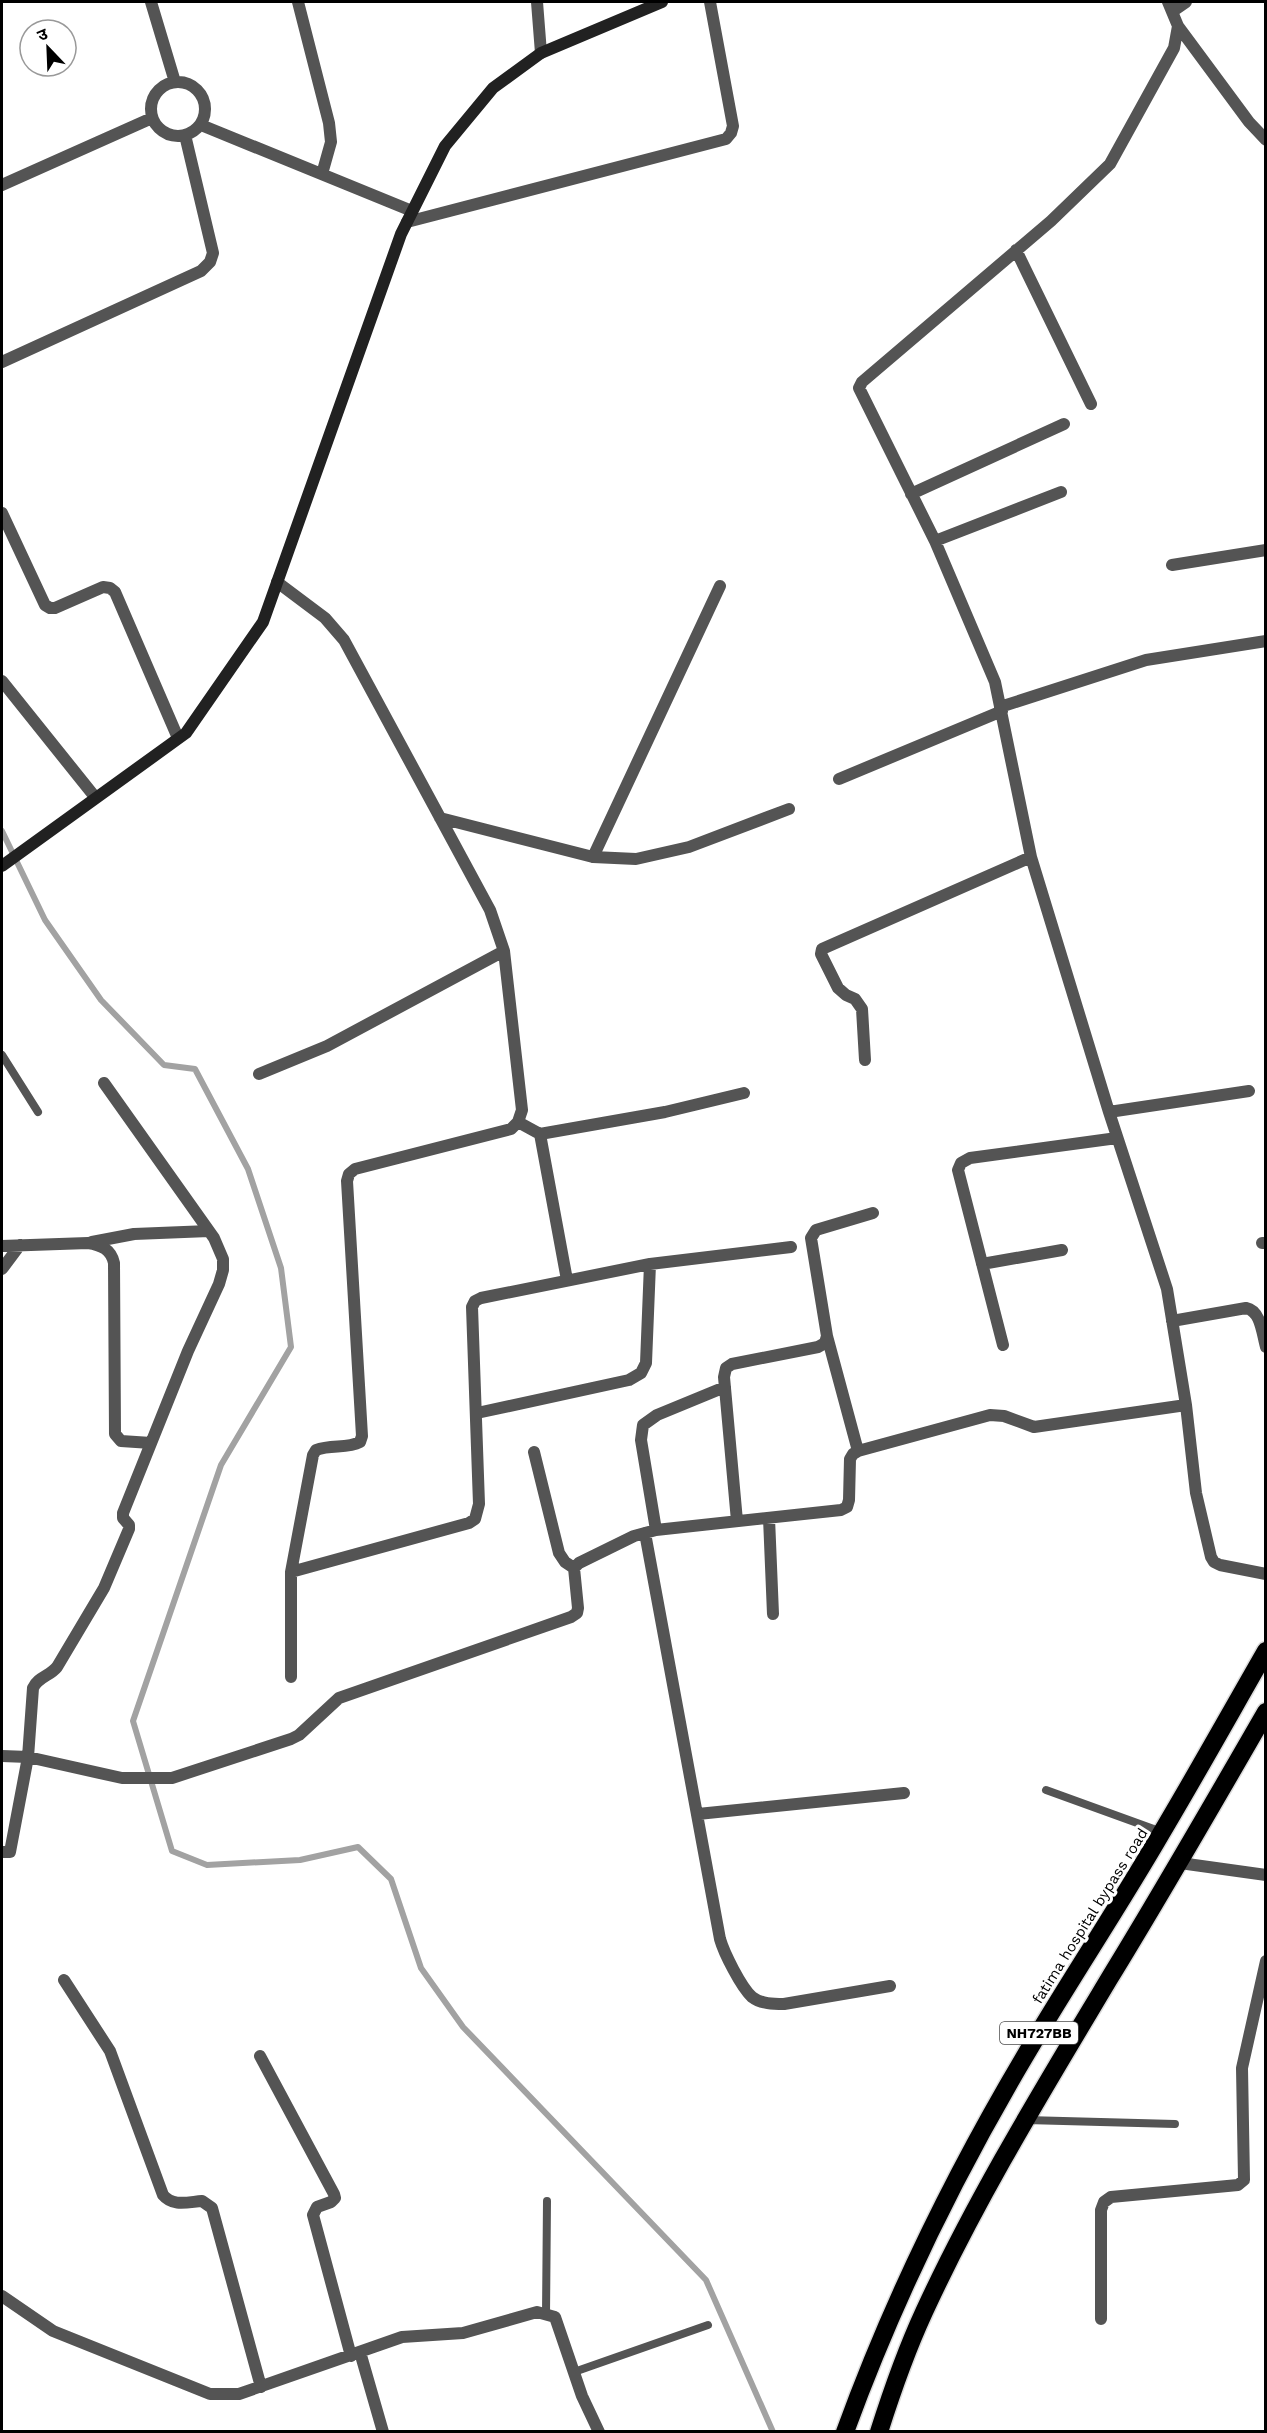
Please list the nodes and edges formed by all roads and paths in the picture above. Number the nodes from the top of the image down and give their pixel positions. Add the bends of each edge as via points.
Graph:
1 (151, 2) edge
2 (298, 2) edge
3 (537, 2) edge
4 (663, 2) edge
5 (710, 2) edge
6 (1186, 2) edge
7 (1170, 6) edge
8 (1178, 26) junction
9 (540, 53) junction
10 (175, 82) junction
11 (152, 118) junction
12 (201, 125) junction
13 (185, 135) junction
14 (1266, 140) edge
15 (322, 174) junction
16 (2, 185) edge
17 (410, 217) junction
18 (1016, 250) junction
19 (2, 362) edge
20 (1091, 404) dead end
21 (1064, 424) dead end
22 (1061, 492) dead end
23 (911, 494) junction
24 (2, 513) edge
25 (935, 541) junction
26 (1266, 550) edge
27 (1172, 565) dead end
28 (277, 582) junction
29 (720, 586) dead end
30 (1266, 641) edge
31 (2, 681) edge
32 (1001, 709) junction
33 (178, 738) junction
34 (839, 779) dead end
35 (95, 798) junction
36 (789, 809) dead end
37 (440, 819) junction
38 (593, 857) junction
39 (1031, 858) junction
40 (2, 866) edge
41 (504, 951) junction
42 (2, 1055) edge
43 (865, 1060) dead end
44 (259, 1074) dead end
45 (104, 1083) dead end
46 (1249, 1091) dead end
47 (744, 1093) dead end
48 (38, 1112) dead end
49 (1109, 1112) junction
50 (518, 1122) junction
51 (540, 1134) junction
52 (1117, 1138) junction
53 (873, 1213) dead end
54 (209, 1231) junction
55 (88, 1243) junction
56 (20, 1245) junction
57 (2, 1246) edge
58 (791, 1247) dead end
59 (1062, 1250) dead end
60 (650, 1264) junction
61 (982, 1264) junction
62 (2, 1269) edge
63 (567, 1280) junction
64 (1172, 1322) junction
65 (827, 1336) junction
66 (1003, 1345) dead end
67 (1266, 1347) edge
68 (725, 1387) junction
69 (1186, 1405) junction
70 (477, 1413) junction
71 (151, 1443) junction
72 (858, 1451) junction
73 (534, 1452) dead end
74 (769, 1518) junction
75 (737, 1521) junction
76 (650, 1532) junction
77 (574, 1568) junction
78 (291, 1572) junction
79 (1266, 1574) edge
80 (773, 1614) dead end
81 (1266, 1652) edge
82 (291, 1677) dead end
83 (1266, 1712) edge
84 (2, 1756) edge
85 (28, 1757) junction
86 (1046, 1790) dead end
87 (904, 1793) dead end
88 (698, 1814) junction
89 (1162, 1832) junction
90 (2, 1852) edge
91 (1180, 1863) junction
92 (1266, 1875) edge
93 (1266, 1961) edge
94 (64, 1980) dead end
95 (890, 1986) dead end
96 (261, 2056) dead end
97 (1024, 2120) junction
98 (1175, 2124) dead end
99 (547, 2201) dead end
100 (2, 2296) edge
101 (546, 2315) junction
102 (1101, 2319) dead end
103 (708, 2325) dead end
104 (356, 2354) junction
105 (574, 2372) junction
106 (261, 2387) junction
107 (383, 2432) edge
108 (599, 2432) edge
109 (845, 2432) edge
110 (879, 2432) edge

1 - 10 street
2 - 15 street via 329,123 331,142
3 - 9 street
4 - 9 main road
5 - 17 street via 733,126 726,139
6 - 7 street
7 - 8 street
8 - 14 street
8 - 18 street via 1174,48 1110,164
9 - 17 main road via 493,88 445,146
10 - 11 street via 158,91 151,108
10 - 12 street via 184,82 199,91 206,108
11 - 13 street via 162,131
11 - 16 street
12 - 13 street
12 - 15 street
13 - 19 street via 213,253 210,262 201,271
15 - 17 street
17 - 28 main road
18 - 20 street
18 - 23 street via 859,388
21 - 23 street
22 - 25 street
23 - 25 street
24 - 33 street via 45,605 55,608 103,587 115,592
25 - 32 street via 991,670
26 - 27 street
28 - 33 main road via 262,622 186,733
28 - 37 street via 325,618 344,640
29 - 38 street
30 - 32 street via 1146,660
31 - 35 street
32 - 34 street
32 - 39 street
33 - 35 main road
35 - 40 main road
36 - 38 street via 657,855 636,859
37 - 38 street
37 - 41 street via 490,910
39 - 43 street via 822,949 838,988 862,1009
39 - 49 street
41 - 44 street via 327,1046
41 - 50 street via 522,1110
42 - 48 lane
45 - 54 street
46 - 49 street
47 - 51 street
49 - 52 street
50 - 51 street
50 - 78 street via 511,1129 355,1169 349,1174 362,1436 353,1446 324,1447 313,1455
51 - 63 street
52 - 61 street via 970,1158 961,1163 958,1170
52 - 64 street via 1163,1274
53 - 65 street via 812,1233
54 - 55 street via 134,1234
54 - 71 street via 223,1259 221,1277
55 - 56 street
55 - 71 street via 110,1251 114,1263 115,1434 121,1441
56 - 57 street
56 - 62 street
58 - 60 street
59 - 61 street
60 - 63 street
60 - 70 street via 646,1363 641,1373 629,1380
61 - 66 street
63 - 70 street via 475,1301 472,1307
64 - 67 street via 1252,1309
64 - 69 street
65 - 68 street via 818,1347 732,1364 726,1368
65 - 72 street
68 - 75 street
68 - 76 street via 657,1415 643,1425
69 - 72 street via 1034,1427 1004,1416 990,1416
69 - 79 street via 1196,1492 1214,1562
70 - 78 street via 479,1504 475,1519
71 - 85 street via 123,1513 129,1529 104,1588 57,1667 33,1688
72 - 74 street via 850,1460 846,1507
73 - 77 street via 559,1553
74 - 75 street
74 - 80 street
75 - 76 street
76 - 77 street
76 - 88 street
77 - 85 street via 578,1608 571,1617 339,1698 291,1740 172,1778 123,1778
78 - 82 street
81 - 89 highway, fatima hospital bypass road / NH727BB
83 - 91 highway, NH727BB
84 - 85 street
85 - 90 street via 10,1852
86 - 89 lane
87 - 88 street
88 - 95 street via 720,1939 751,1996 770,2004 784,2004
89 - 109 highway, fatima hospital bypass road / NH727BB via 984,2128 889,2323
91 - 92 street
91 - 97 highway, NH727BB
93 - 102 street via 1242,2068 1244,2180 1238,2185 1111,2197 1104,2202
94 - 106 street via 110,2050 163,2195 168,2201 202,2201 212,2208
96 - 104 street via 334,2194 331,2202 317,2207 312,2215
97 - 98 lane
97 - 110 highway, NH727BB via 923,2313
99 - 101 lane
100 - 106 street via 53,2331 210,2394 239,2394
101 - 104 street via 537,2313 463,2333 402,2337
101 - 105 street via 555,2317
103 - 105 lane
104 - 106 street
104 - 107 street
105 - 108 street

